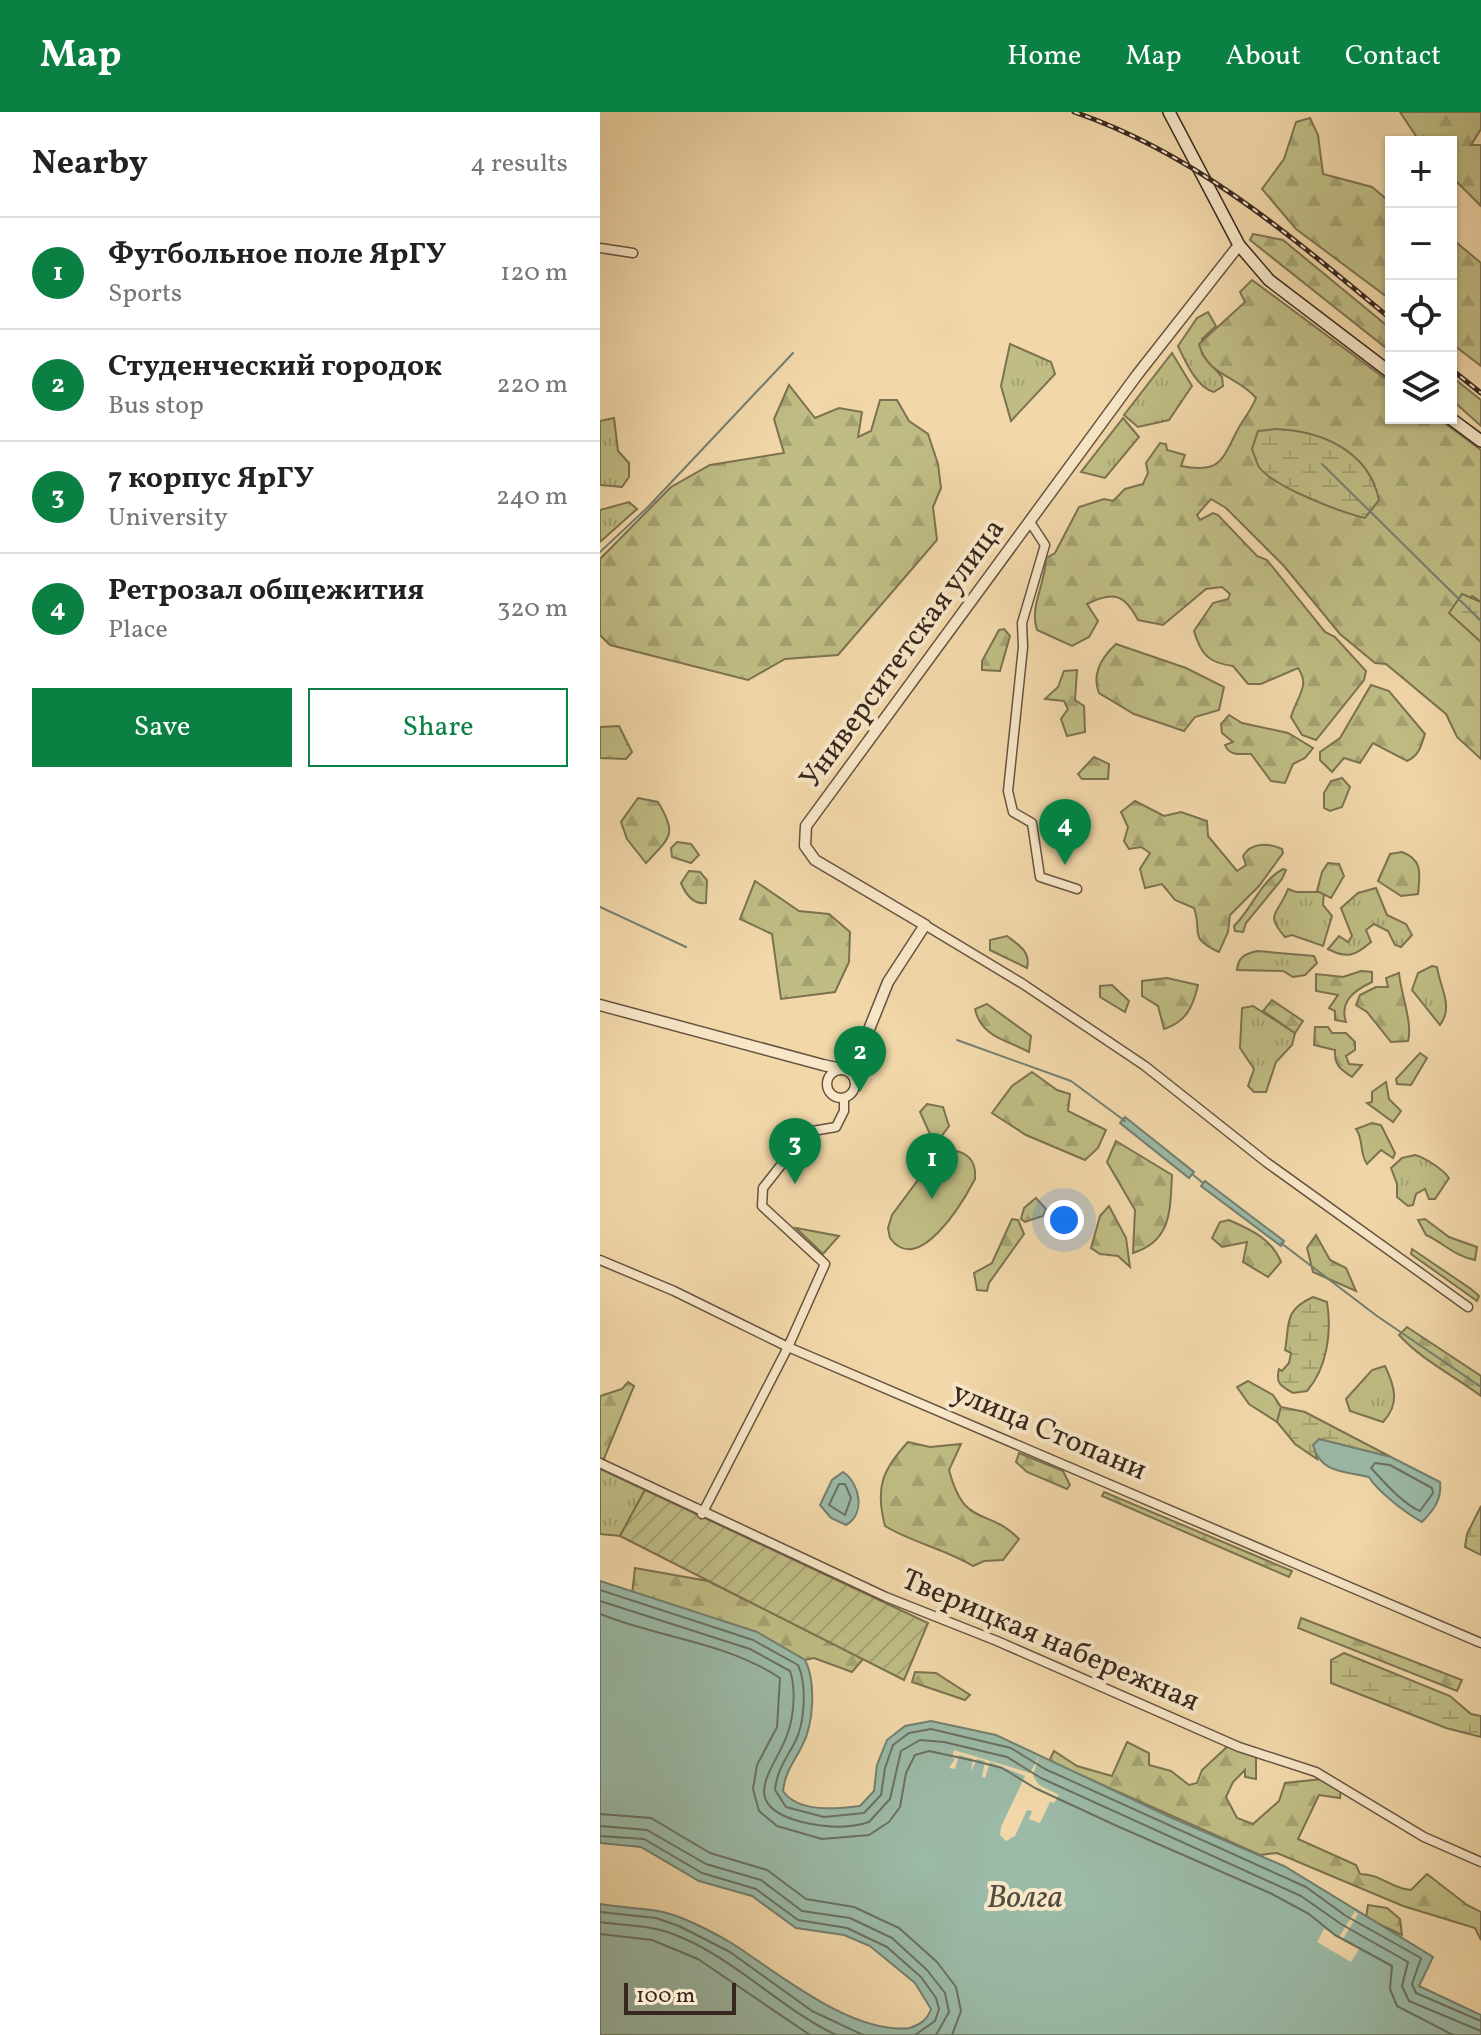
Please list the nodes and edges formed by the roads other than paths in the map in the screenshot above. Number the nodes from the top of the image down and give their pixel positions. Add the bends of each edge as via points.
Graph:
1 (1169, 112) edge
2 (1239, 245) junction
3 (600, 248) edge
4 (633, 253) dead end
5 (1385, 368) edge
6 (1457, 423) edge
7 (1481, 441) edge
8 (1030, 522) junction
9 (1077, 889) dead end
10 (925, 925) junction
11 (600, 1005) edge
12 (841, 1069) junction
13 (854, 1071) junction
14 (844, 1098) junction
15 (600, 1260) edge
16 (1468, 1307) dead end
17 (788, 1347) junction
18 (600, 1463) edge
19 (702, 1514) junction
20 (1481, 1643) edge
21 (1481, 1862) edge

1 - 2 main road
2 - 5 main road via 1269,280
2 - 8 street, Университетская улица
3 - 4 street
6 - 7 main road
8 - 9 street via 1045,545 1022,623 1008,791 1013,812 1032,823 1040,877
8 - 10 street, Университетская улица via 806,826 805,846 815,860
10 - 13 street via 888,982
10 - 16 street via 1145,1066 1266,1162
11 - 12 street
12 - 13 street
12 - 14 street via 829,1075 826,1085 830,1094
13 - 14 street via 854,1089
14 - 17 street via 836,1127 807,1132 763,1188 762,1206 825,1264
15 - 17 street, улица Стопани
17 - 19 street
17 - 20 street, улица Стопани
18 - 19 street, Тверицкая набережная
19 - 21 street, Тверицкая набережная via 1239,1747 1316,1772 1424,1837

